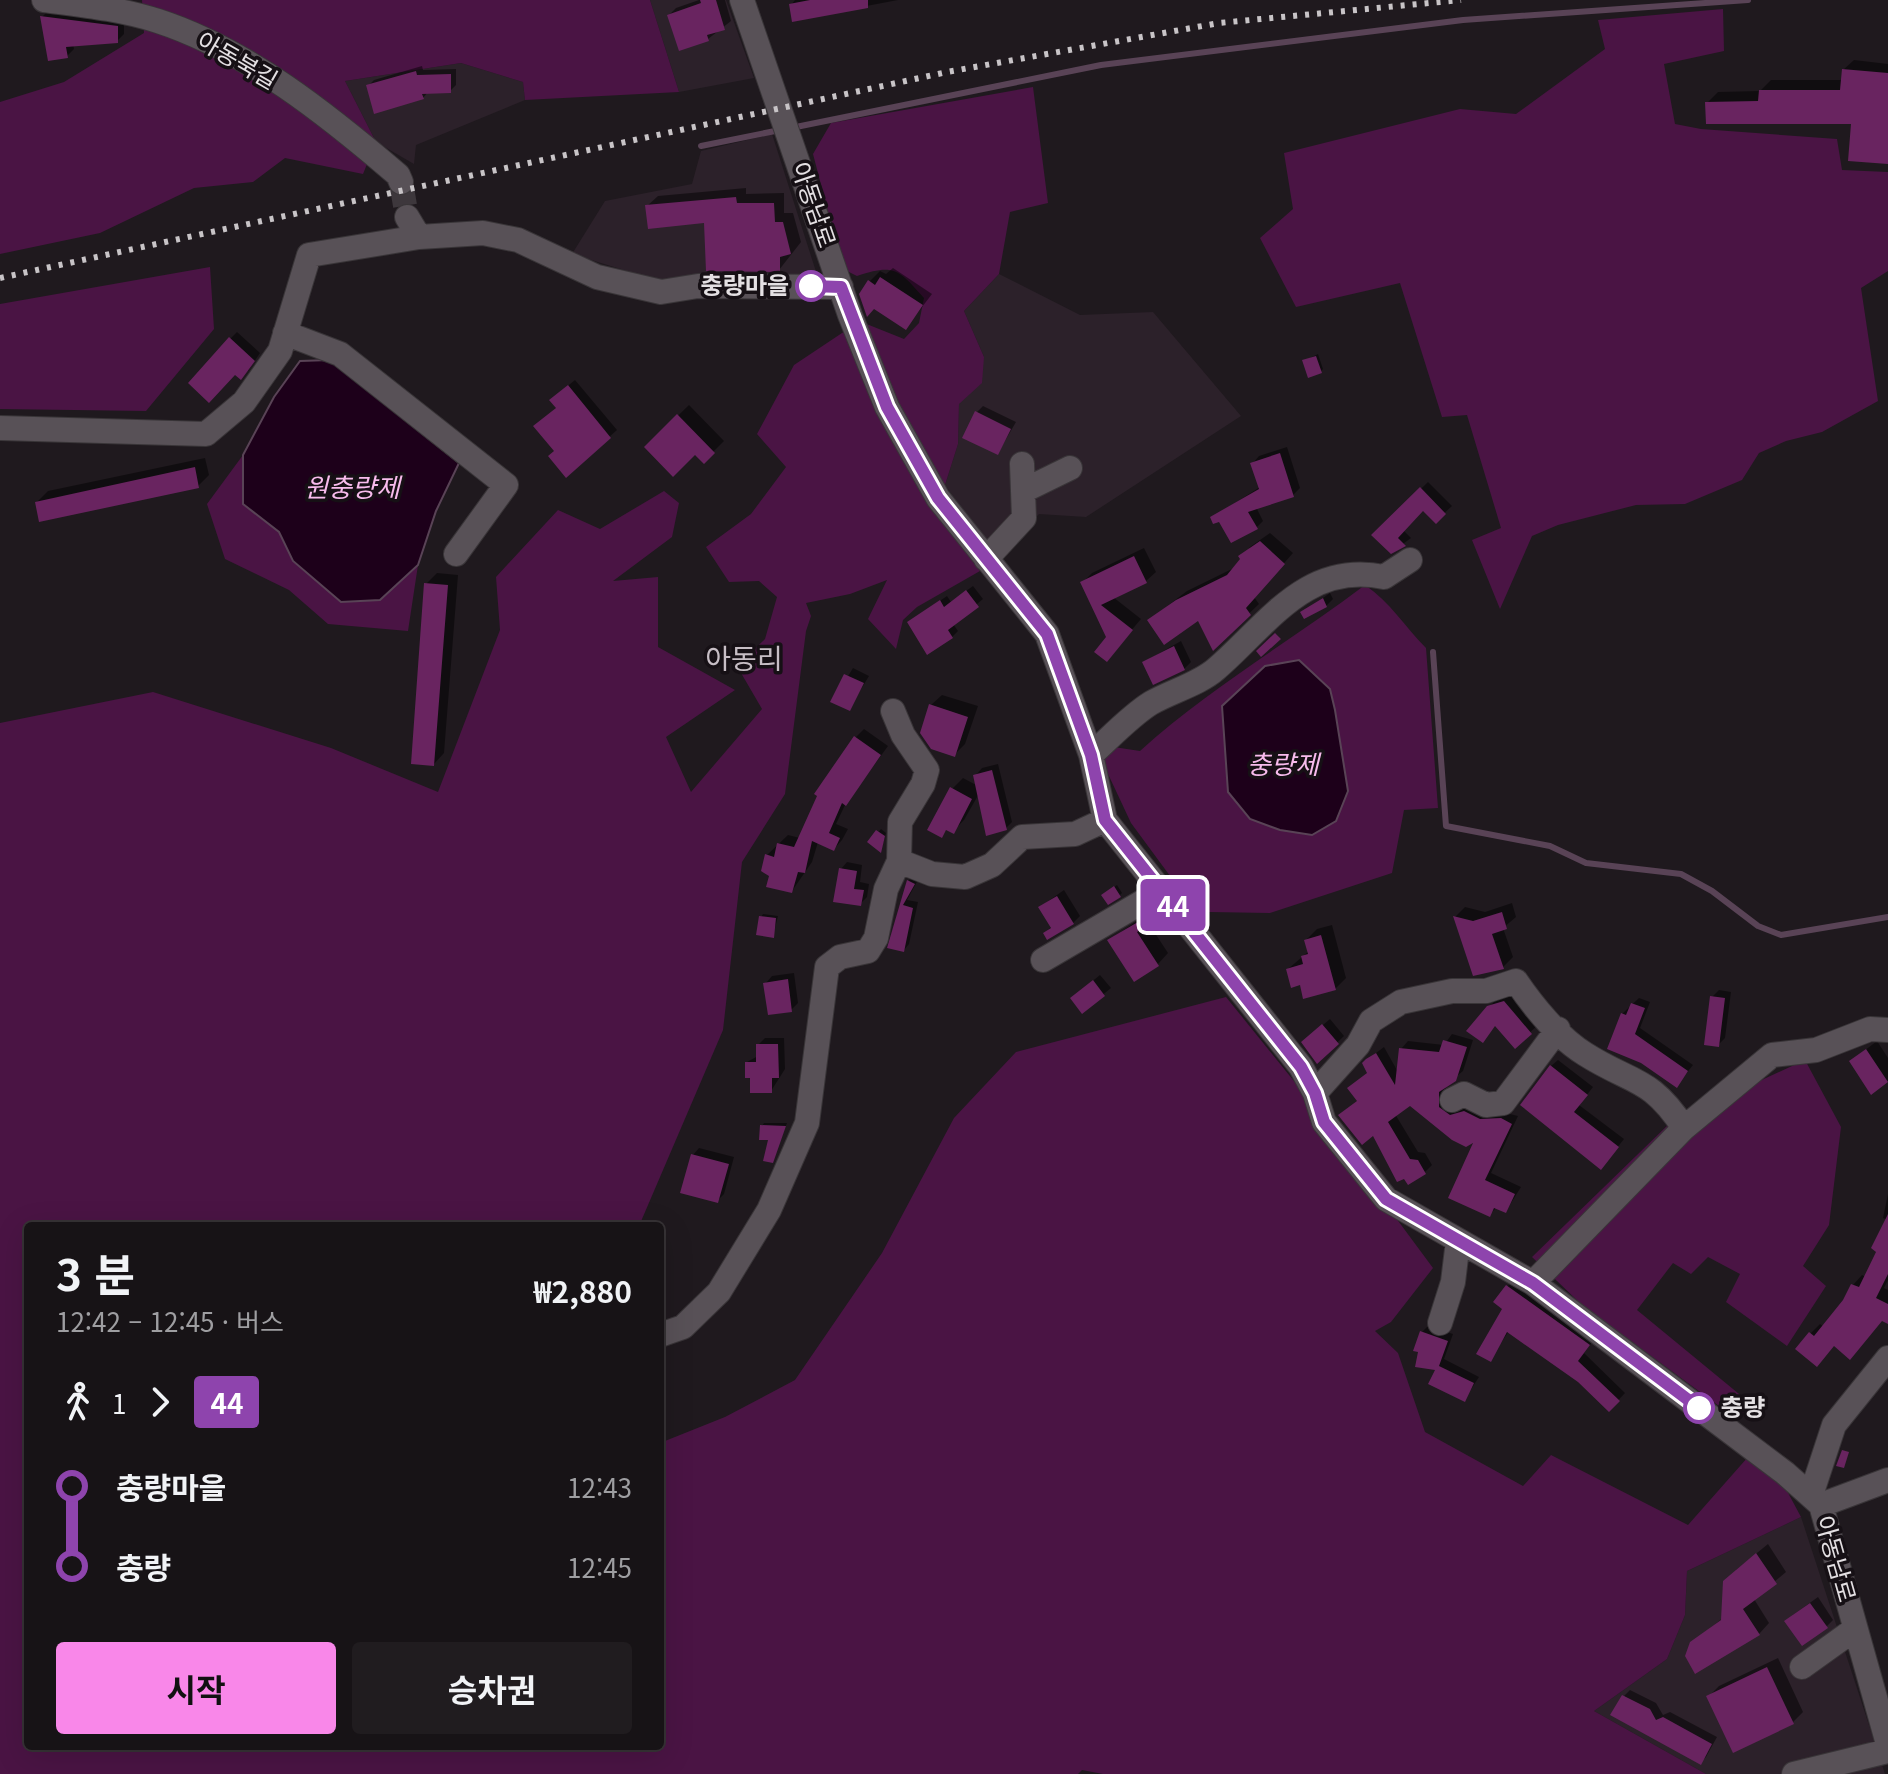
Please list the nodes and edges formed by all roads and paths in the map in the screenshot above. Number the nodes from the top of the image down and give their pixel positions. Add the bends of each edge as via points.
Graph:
1 (44, 0) edge
2 (742, 0) edge
3 (401, 182) tunnel mouth
4 (841, 287) junction
5 (285, 333) junction
6 (0, 428) edge
7 (1022, 464) dead end
8 (1070, 468) dead end
9 (1023, 491) junction
10 (456, 554) dead end
11 (986, 559) junction
12 (1410, 560) dead end
13 (893, 711) dead end
14 (1091, 755) junction
15 (1105, 820) junction
16 (899, 861) junction
17 (1161, 891) junction
18 (1043, 960) dead end
19 (1558, 1029) junction
20 (1888, 1030) edge
21 (1315, 1093) junction
22 (1452, 1100) dead end
23 (1684, 1128) junction
24 (1458, 1241) junction
25 (1533, 1283) junction
26 (1440, 1323) dead end
27 (664, 1334) edge
28 (1888, 1358) edge
29 (1888, 1480) edge
30 (1816, 1500) junction
31 (1855, 1629) junction
32 (1802, 1667) dead end
33 (1888, 1744) edge
34 (1888, 1751) edge
35 (1794, 1774) edge

1 - 3 street, 아동북길 via 157,20 212,43 336,124
2 - 4 street, 아동남로
4 - 5 street via 698,286 661,292 597,277 518,240 413,227 309,255
4 - 11 street, 아동남로 via 887,407 938,498
5 - 6 street via 280,351 244,402 206,434
5 - 10 street via 340,354 506,485
7 - 9 street
8 - 9 street
9 - 11 street via 1024,518
11 - 14 street, 아동남로 via 1047,634
12 - 14 street via 1384,577 1361,572 1324,579 1286,601 1214,671 1148,705
13 - 16 street via 927,770 900,822
14 - 15 street, 아동남로
15 - 16 street via 1075,834 1022,837 992,865 965,877 932,874
15 - 17 street, 아동남로
16 - 27 street via 868,951 840,957 827,967 807,1123 769,1210 719,1292 683,1327
17 - 18 street
17 - 21 street, 아동남로 via 1301,1067
19 - 21 street via 1516,981 1486,991 1420,996 1371,1021 1358,1045
19 - 22 street via 1503,1103 1486,1105 1464,1094
19 - 23 street via 1583,1053 1649,1086
20 - 23 street via 1870,1029 1816,1050 1772,1055
21 - 24 street, 아동남로 via 1324,1122 1386,1199
23 - 25 street
24 - 25 street, 아동남로
24 - 26 street
25 - 30 street, 아동남로
28 - 30 street via 1834,1425
29 - 30 street
30 - 31 street, 아동남로
31 - 32 street
31 - 33 street, 아동남로
34 - 35 street

